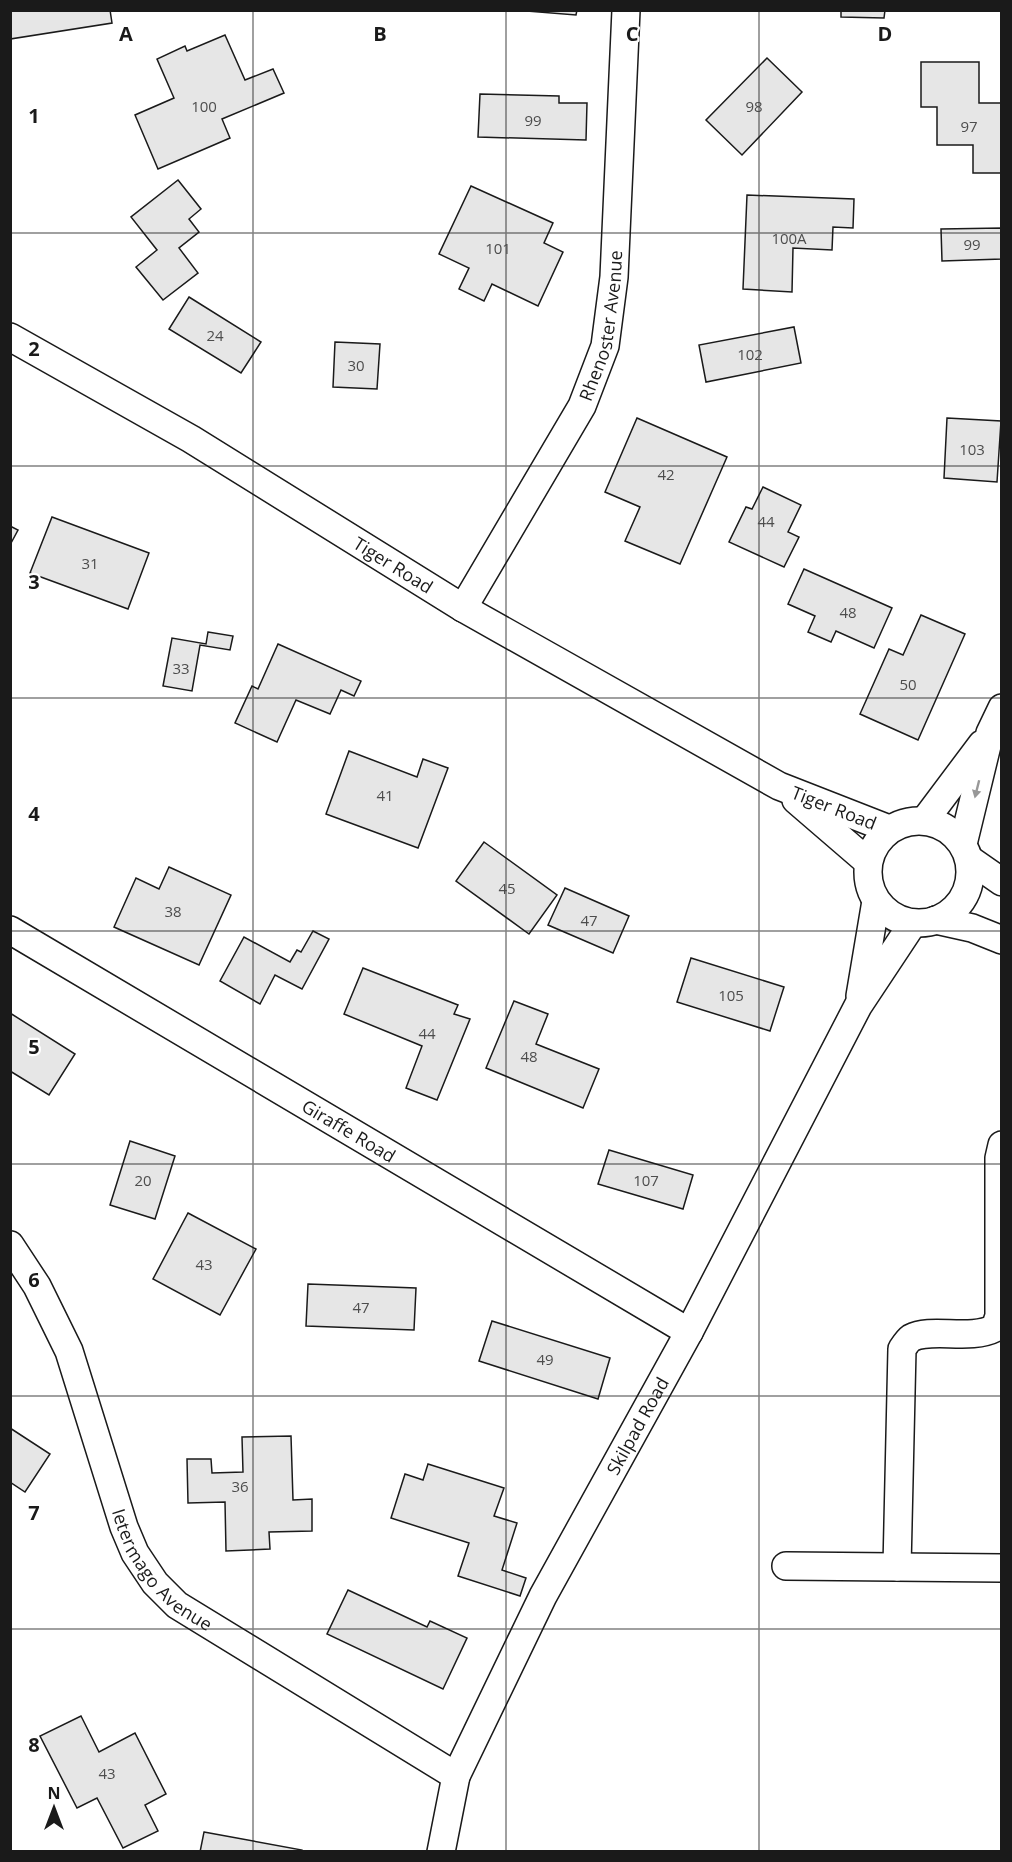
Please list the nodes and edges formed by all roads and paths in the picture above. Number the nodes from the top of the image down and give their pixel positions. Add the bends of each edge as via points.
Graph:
1 (626, 10) edge
2 (10, 337) edge
3 (463, 608) junction
4 (1002, 708) edge
5 (990, 733) junction
6 (779, 786) junction
7 (925, 820) junction
8 (889, 829) junction
9 (966, 851) junction
10 (868, 862) junction
11 (1002, 882) edge
12 (876, 901) junction
13 (924, 922) junction
14 (10, 930) edge
15 (1002, 940) edge
16 (858, 1006) junction
17 (1002, 1145) edge
18 (10, 1245) edge
19 (689, 1332) junction
20 (786, 1566) dead end
21 (897, 1567) junction
22 (1002, 1568) edge
23 (456, 1776) junction
24 (441, 1851) edge

1 - 3 street, Rhenoster Avenue via 614,277 604,346 582,406
2 - 3 street, Tiger Road via 191,439
3 - 6 street, Tiger Road
4 - 5 street
5 - 7 street
5 -> 9 street
6 - 8 street, Tiger Road
6 - 10 street, Tiger Road
7 - 8 street via 900,823
7 - 9 street via 946,828
8 - 10 street via 872,849
9 - 11 street
9 - 13 street via 971,874 968,889 949,914
10 - 12 street via 870,889
12 - 13 street via 886,912
12 - 16 street, Skilpad Road
13 - 15 street via 972,928
13 - 16 street, Skilpad Road
14 - 19 street, Giraffe Road
16 - 19 street, Skilpad Road
17 - 21 street via 999,1316 995,1328 983,1334 911,1338 902,1349
18 - 23 street, Ietermago Avenue via 37,1286 69,1351 124,1527 155,1583 177,1605
19 - 23 street, Skilpad Road via 543,1596
20 - 21 street
21 - 22 street
23 - 24 street, Skilpad Road

